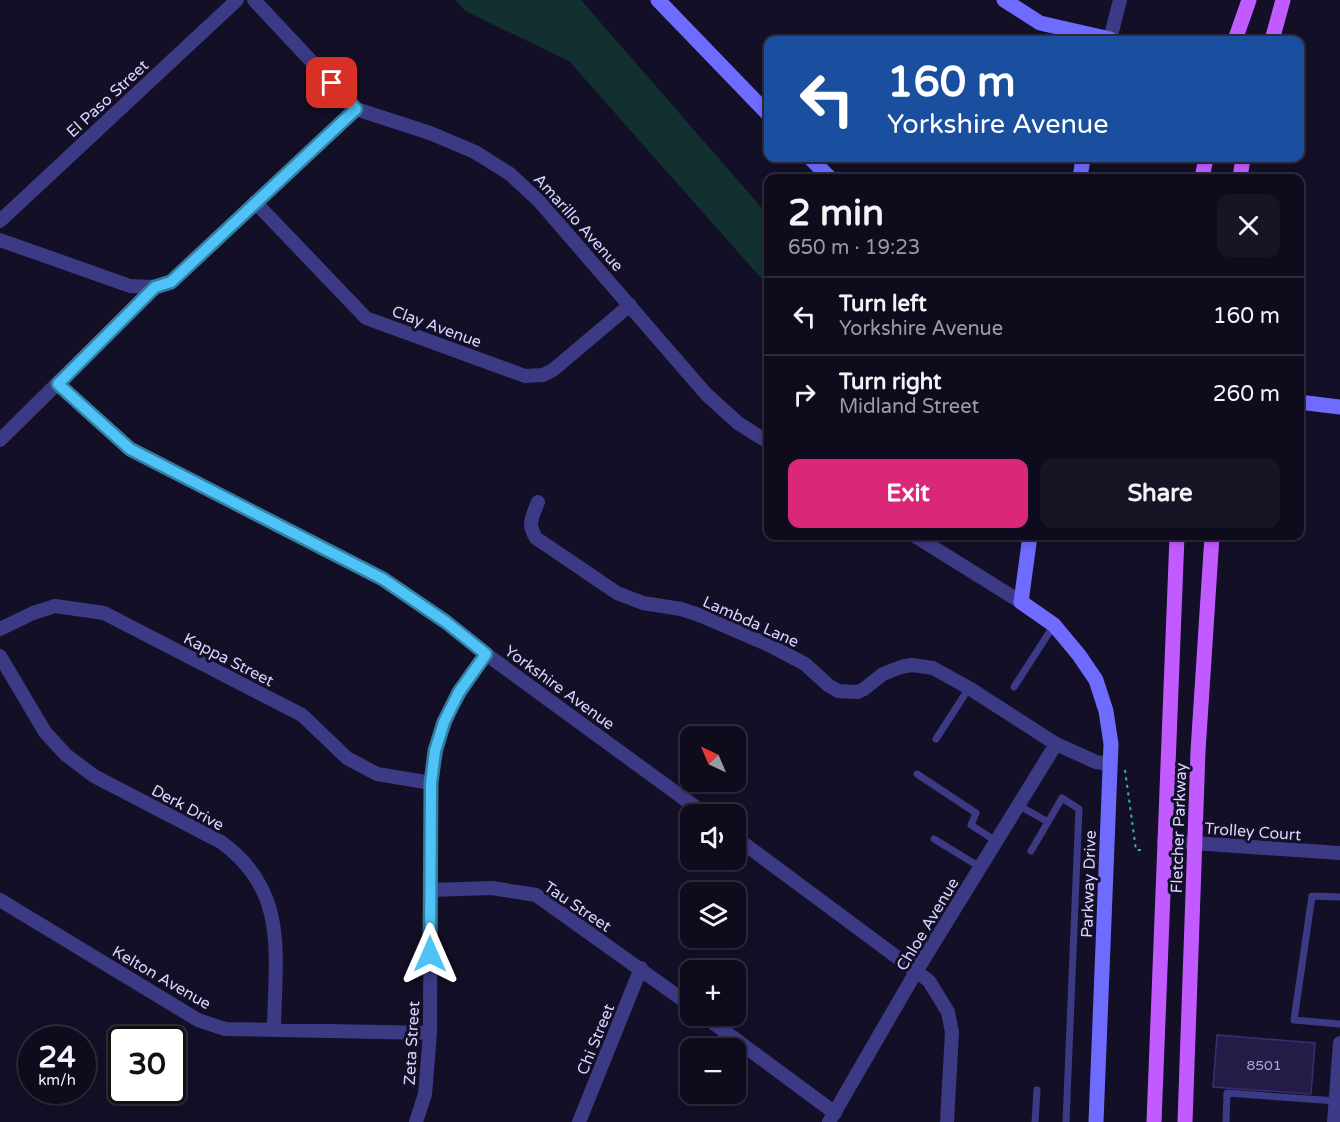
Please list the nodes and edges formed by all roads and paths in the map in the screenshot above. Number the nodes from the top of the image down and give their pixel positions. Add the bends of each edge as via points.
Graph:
1 (237, 0) edge
2 (254, 0) edge
3 (658, 0) edge
4 (1004, 0) edge
5 (1120, 0) edge
6 (1249, 0) edge
7 (1283, 0) edge
8 (1094, 36) edge
9 (1111, 36) edge
10 (1236, 36) edge
11 (1273, 36) edge
12 (356, 109) junction
13 (764, 110) edge
14 (814, 162) edge
15 (826, 174) edge
16 (255, 202) junction
17 (0, 221) edge
18 (0, 240) edge
19 (155, 287) junction
20 (630, 305) junction
21 (58, 384) junction
22 (1304, 403) edge
23 (1333, 406) edge
24 (764, 439) edge
25 (0, 440) edge
26 (538, 502) dead end
27 (921, 540) edge
28 (1029, 540) edge
29 (1178, 540) edge
30 (1212, 540) edge
31 (1021, 602) junction
32 (1054, 625) junction
33 (0, 628) edge
34 (486, 654) junction
35 (0, 656) edge
36 (1014, 687) dead end
37 (969, 688) junction
38 (936, 739) dead end
39 (1056, 744) junction
40 (1110, 764) junction
41 (1125, 770) dead end
42 (917, 774) dead end
43 (431, 783) junction
44 (691, 804) edge
45 (1018, 805) junction
46 (1048, 822) junction
47 (934, 839) dead end
48 (996, 841) junction
49 (1164, 841) junction
50 (1195, 843) junction
51 (746, 845) edge
52 (1143, 850) dead end
53 (1031, 851) dead end
54 (1340, 853) edge
55 (980, 867) junction
56 (430, 890) junction
57 (1340, 897) edge
58 (0, 900) edge
59 (641, 968) junction
60 (917, 970) junction
61 (680, 997) edge
62 (1340, 1024) edge
63 (717, 1026) edge
64 (274, 1029) junction
65 (430, 1033) junction
66 (1340, 1042) edge
67 (1037, 1090) dead end
68 (1336, 1101) junction
69 (832, 1117) edge
70 (416, 1122) edge
71 (579, 1122) edge
72 (947, 1122) edge
73 (1035, 1122) edge
74 (1066, 1122) edge
75 (1096, 1122) edge
76 (1154, 1122) edge
77 (1185, 1122) edge
78 (1226, 1122) edge
79 (1334, 1122) edge

1 - 17 street, El Paso Street
2 - 12 street, Amarillo Avenue
3 - 13 street
4 - 8 street via 1040,23
5 - 9 street
6 - 10 main road
7 - 11 main road
12 - 16 street
12 - 20 street, Amarillo Avenue via 455,142 494,163 539,201
14 - 15 street
16 - 19 street via 171,282
16 - 20 street, Clay Avenue via 366,318 525,376 553,370
18 - 19 street via 130,286
19 - 21 street
20 - 24 street, Amarillo Avenue via 711,399
21 - 25 street
21 - 34 street, Yorkshire Avenue via 130,449 383,579
22 - 23 street
26 - 37 street, Lambda Lane via 530,522 536,538 617,593 702,616 769,645 805,664 838,692 858,692 883,674 912,665 933,668
27 - 31 street
28 - 31 street
29 - 49 main road, Fletcher Parkway
30 - 50 main road, Fletcher Parkway
31 - 32 street
32 - 36 lane
32 - 40 street, Parkway Drive via 1096,680 1106,711
33 - 43 street, Kappa Street via 55,606 104,614 302,715 347,758 377,774
34 - 43 street, Zeta Street via 459,692 444,722
34 - 44 street, Yorkshire Avenue
35 - 64 street, Derk Drive via 45,732 66,755 94,776 221,842 252,871 265,894 274,925
37 - 38 lane
37 - 39 street, Lambda Lane
39 - 40 street, Lambda Lane
39 - 45 street, Chloe Avenue
40 - 75 street, Parkway Drive
41 - 52 path via 1136,850
42 - 48 lane via 976,813 971,825
43 - 56 street, Zeta Street
45 - 46 lane
45 - 48 street, Chloe Avenue
46 - 53 lane
46 - 74 lane via 1062,798 1079,809
47 - 55 lane
48 - 55 street, Chloe Avenue
49 - 50 street, Trolley Court
49 - 76 main road, Fletcher Parkway
50 - 54 street, Trolley Court
50 - 77 main road, Fletcher Parkway
51 - 60 street
55 - 60 street, Chloe Avenue
56 - 59 street, Tau Street via 492,888 536,895
56 - 65 street, Zeta Street
57 - 62 lane via 1312,896 1294,1020
58 - 64 street, Kelton Avenue via 198,1020 225,1029
59 - 61 street, Tau Street
59 - 71 street, Chi Street
60 - 69 street, Chloe Avenue
60 - 72 street via 929,981 948,1012 952,1032
63 - 69 street
64 - 65 street, Kelton Avenue
65 - 70 street, Zeta Street via 425,1094
66 - 68 street
67 - 73 lane
68 - 78 lane via 1227,1093
68 - 79 street

